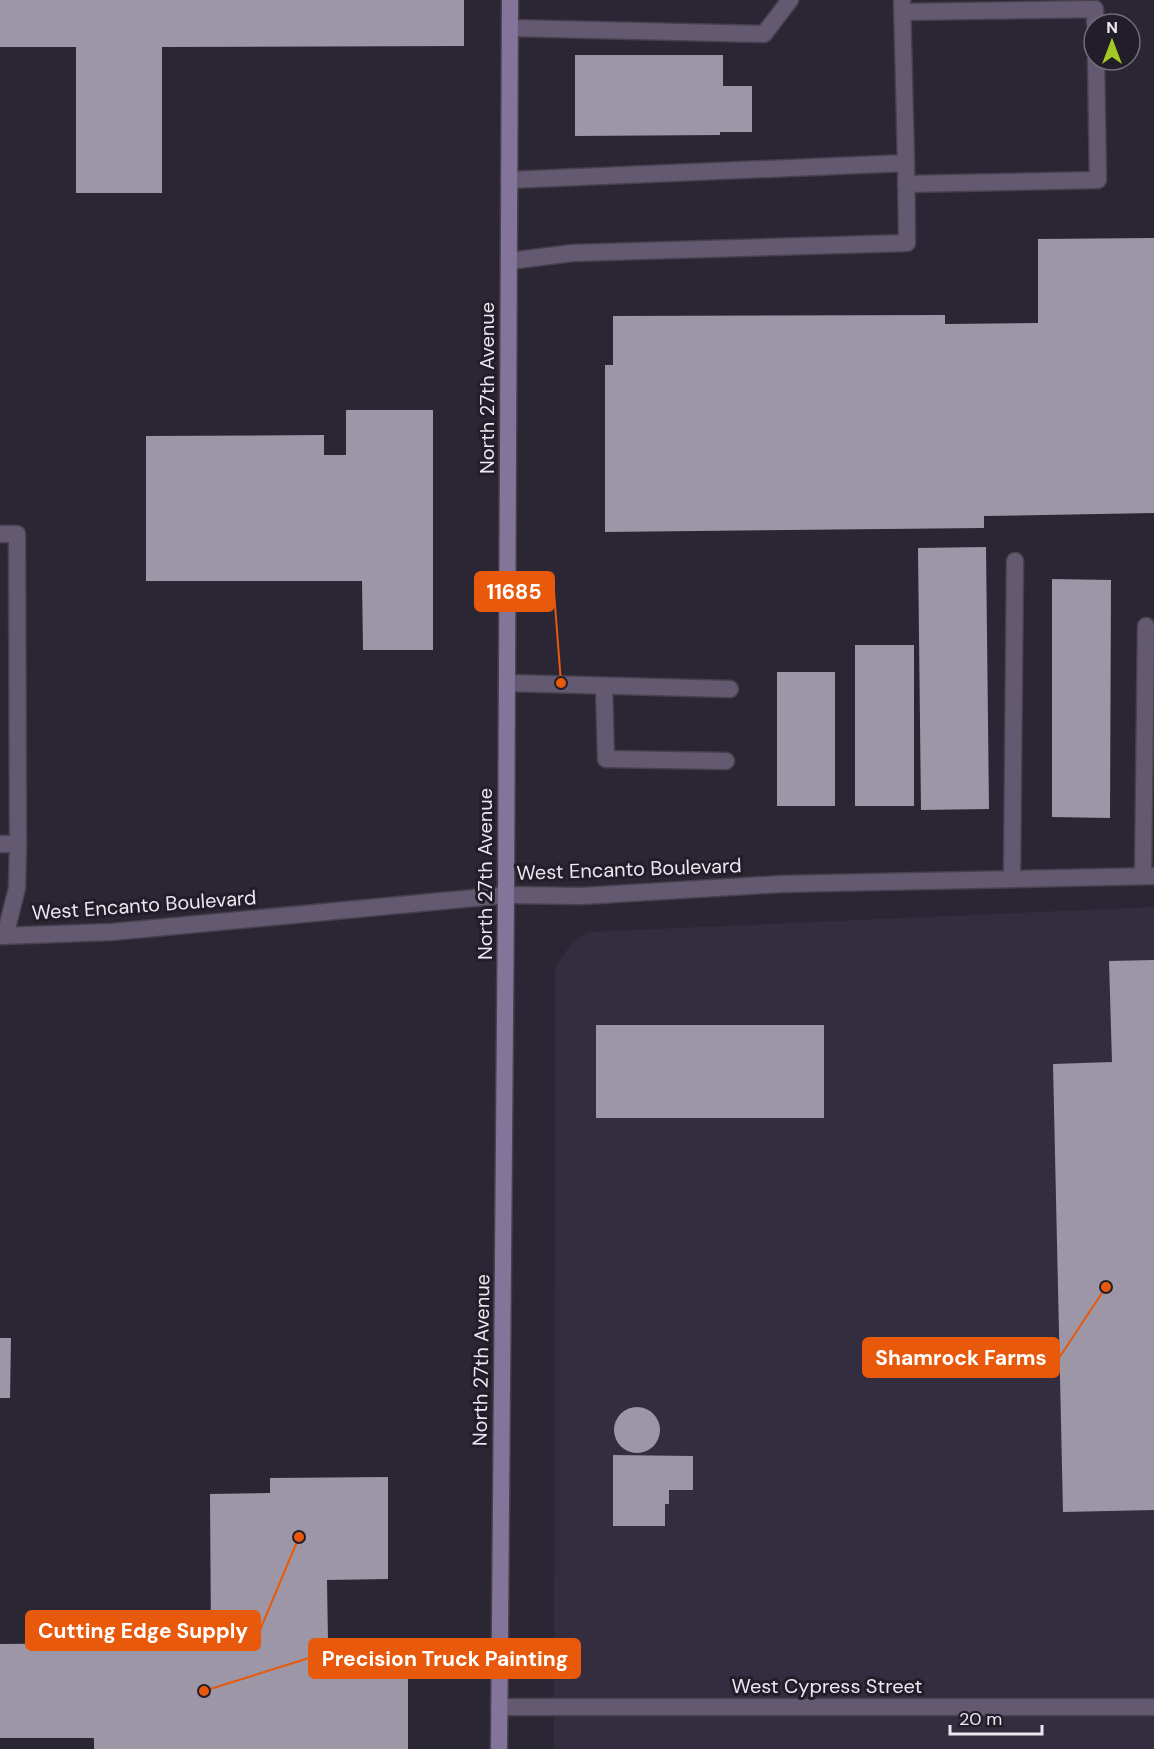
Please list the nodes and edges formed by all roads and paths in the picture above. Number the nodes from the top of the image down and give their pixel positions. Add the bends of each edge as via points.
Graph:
1 (510, 0) edge
2 (790, 0) edge
3 (903, 6) edge
4 (1095, 12) edge
5 (510, 28) junction
6 (1095, 72) edge
7 (906, 163) junction
8 (509, 180) junction
9 (906, 184) junction
10 (509, 261) junction
11 (0, 534) edge
12 (1015, 561) dead end
13 (1146, 626) dead end
14 (507, 683) junction
15 (604, 686) junction
16 (730, 689) dead end
17 (726, 761) dead end
18 (0, 844) edge
19 (18, 844) junction
20 (1148, 876) edge
21 (1012, 879) junction
22 (506, 895) junction
23 (3, 936) edge
24 (499, 1707) junction
25 (1154, 1707) edge
26 (499, 1749) edge

1 - 5 main road, North 27th Avenue
2 - 5 street via 764,34
3 - 4 street
3 - 7 street
5 - 8 main road, North 27th Avenue
6 - 9 street via 1098,180
7 - 8 street
7 - 9 street
8 - 10 main road, North 27th Avenue
9 - 10 street via 906,243 573,253
10 - 14 main road, North 27th Avenue
11 - 19 street via 17,534
12 - 21 street
13 - 20 street
14 - 15 street
14 - 22 main road, North 27th Avenue
15 - 16 street
15 - 17 street via 606,759
18 - 19 street
19 - 23 street via 17,888
20 - 21 street, West Encanto Boulevard
21 - 22 street, West Encanto Boulevard via 781,884 582,896
22 - 23 street, West Encanto Boulevard via 112,932
22 - 24 main road, North 27th Avenue
24 - 25 street, West Cypress Street
24 - 26 main road, North 27th Avenue

